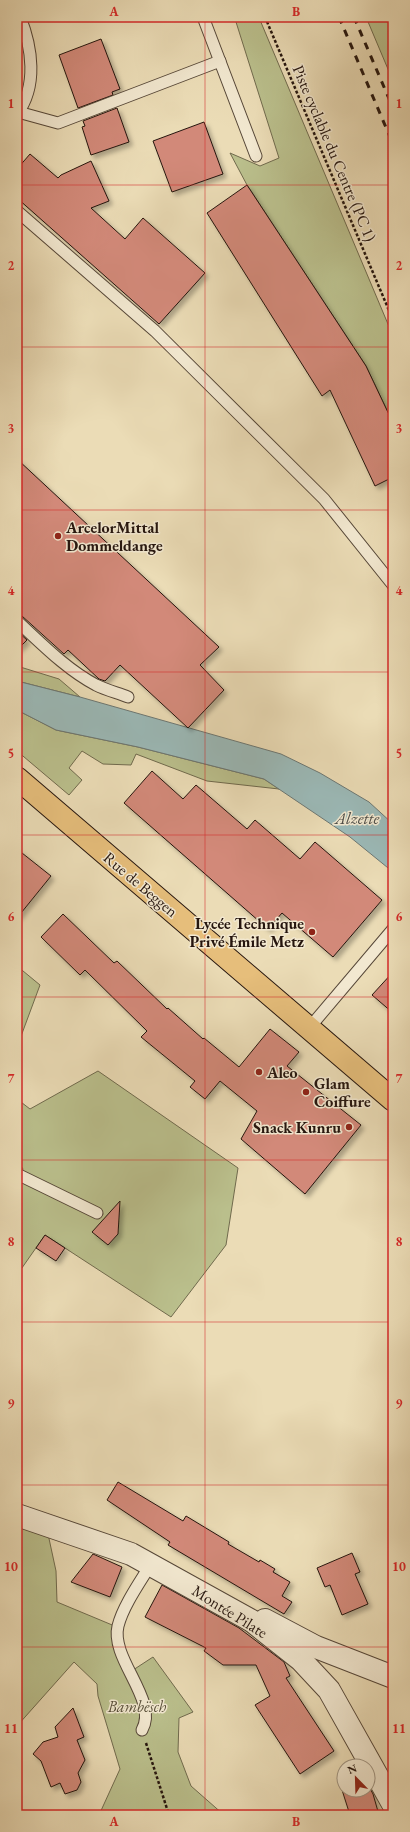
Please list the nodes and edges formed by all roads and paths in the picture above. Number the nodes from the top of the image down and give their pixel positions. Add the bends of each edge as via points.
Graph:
1 (20, 17) edge
2 (203, 17) edge
3 (265, 17) edge
4 (220, 61) junction
5 (18, 113) edge
6 (256, 156) dead end
7 (17, 211) edge
8 (393, 320) edge
9 (393, 585) edge
10 (17, 621) edge
11 (128, 697) dead end
12 (17, 778) edge
13 (393, 929) edge
14 (310, 1027) junction
15 (393, 1100) edge
16 (17, 1174) edge
17 (97, 1212) dead end
18 (17, 1516) edge
19 (151, 1564) junction
20 (252, 1621) junction
21 (393, 1677) edge
22 (142, 1730) joint
23 (393, 1804) edge
24 (169, 1815) edge

1 - 5 lane via 31,53 30,85
2 - 4 lane
3 - 8 path, Piste cyclable du Centre (PC 1)
4 - 5 lane via 58,123
4 - 6 lane
7 - 9 lane via 154,331 319,494
10 - 11 lane via 76,672 96,685
12 - 14 main road, Rue de Beggen
13 - 14 lane
14 - 15 main road, Rue de Beggen
16 - 17 lane
18 - 19 street, Montée Pilate via 131,1554
19 - 20 street, Montée Pilate
19 - 22 lane via 124,1611 118,1627 119,1645 145,1709 146,1722
20 - 21 street via 274,1623 316,1647
20 - 23 street, Montée Pilate via 301,1660 329,1690
22 - 24 path

